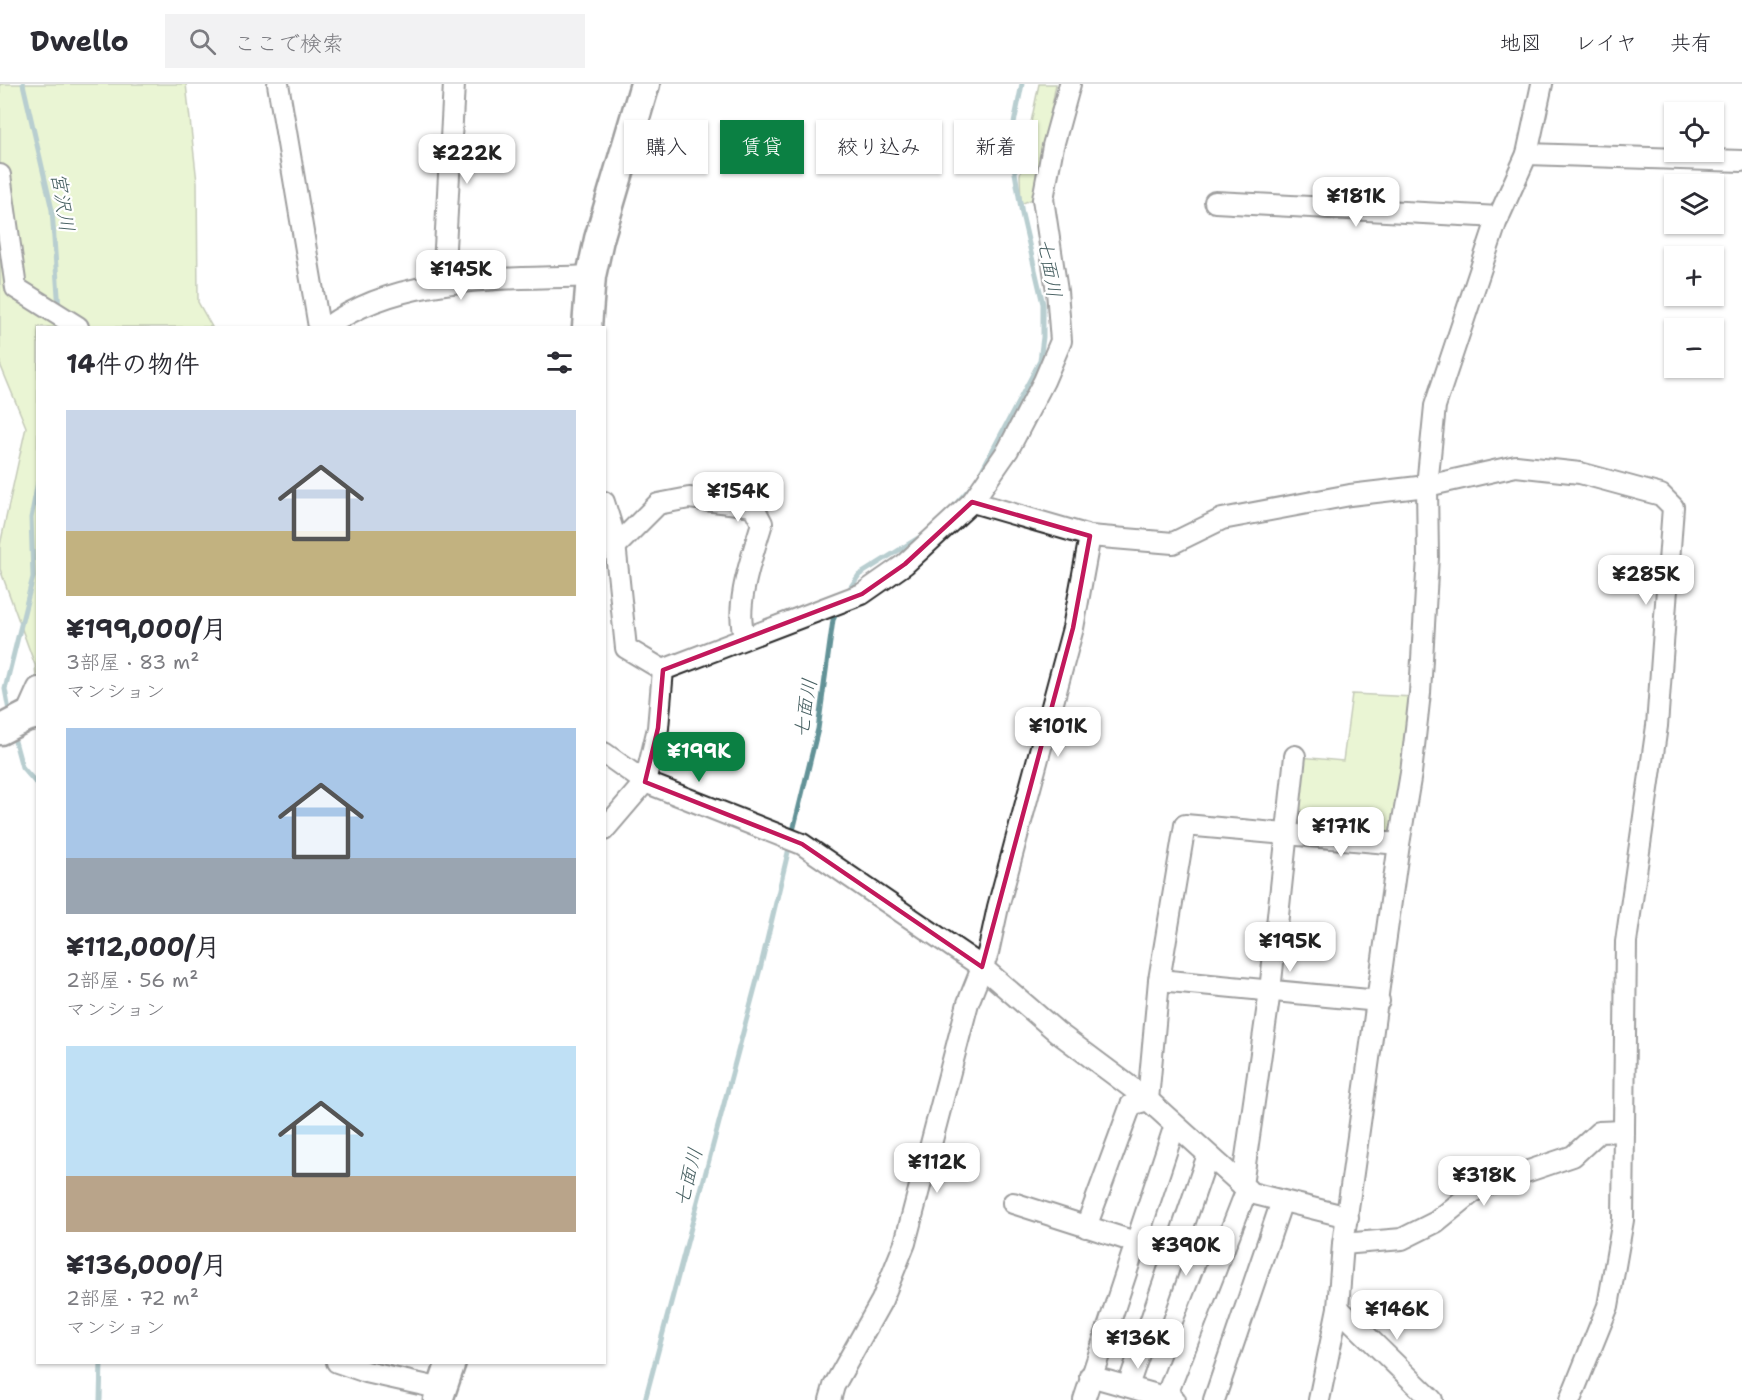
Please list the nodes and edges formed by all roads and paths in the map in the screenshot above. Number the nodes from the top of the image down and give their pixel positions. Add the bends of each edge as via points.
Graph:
1 (278, 84) edge
2 (454, 84) edge
3 (645, 84) edge
4 (1070, 84) edge
5 (1542, 84) edge
6 (1527, 154) junction
7 (1742, 161) edge
8 (0, 175) edge
9 (1215, 202) dead end
10 (1498, 217) junction
11 (591, 276) junction
12 (443, 284) junction
13 (76, 326) edge
14 (319, 326) edge
15 (328, 326) edge
16 (587, 326) edge
17 (1427, 486) junction
18 (972, 502) junction
19 (606, 510) edge
20 (1090, 536) junction
21 (615, 547) junction
22 (745, 638) junction
23 (663, 670) junction
24 (36, 696) edge
25 (31, 715) edge
26 (0, 730) edge
27 (606, 754) edge
28 (1295, 756) dead end
29 (645, 782) junction
30 (606, 828) edge
31 (1287, 834) junction
32 (1399, 844) junction
33 (982, 967) junction
34 (1159, 980) junction
35 (1270, 991) junction
36 (1379, 1001) junction
37 (1148, 1100) junction
38 (1175, 1125) junction
39 (1624, 1131) junction
40 (1208, 1155) junction
41 (1244, 1187) junction
42 (1282, 1201) junction
43 (1013, 1203) dead end
44 (1348, 1217) junction
45 (1086, 1227) junction
46 (1135, 1242) junction
47 (1343, 1244) junction
48 (1338, 1308) junction
49 (344, 1364) edge
50 (1090, 1376) junction
51 (444, 1384) edge
52 (1128, 1386) junction
53 (1171, 1399) edge
54 (830, 1400) edge
55 (1084, 1400) edge
56 (1214, 1400) edge
57 (1319, 1400) edge
58 (1432, 1400) edge
59 (1570, 1400) edge

1 - 14 street
2 - 12 street
3 - 11 street
4 - 18 street via 1043,199 1061,341 1008,450
5 - 6 street
6 - 7 street
6 - 10 street
8 - 13 street via 16,288
9 - 10 street
10 - 17 street via 1435,406
11 - 12 street
11 - 16 street
12 - 15 street via 387,298
17 - 20 street via 1350,495 1222,519 1173,543
17 - 32 street via 1428,557 1420,693
17 - 39 street via 1516,466 1603,479 1661,495 1672,507 1657,726 1626,942
18 - 20 street
18 - 22 street via 905,564 856,596
19 - 21 street
20 - 33 street via 1073,628
21 - 22 street via 658,504 689,498 753,507 762,523 744,590 741,627
21 - 23 street via 626,648
22 - 23 street
23 - 29 street via 658,728
24 - 25 street
25 - 26 street
27 - 29 street
28 - 31 street
29 - 30 street
29 - 33 street via 802,844
31 - 32 street
31 - 34 street via 1185,825
31 - 35 street
32 - 36 street
33 - 37 street via 1057,1032
33 - 54 street via 968,1003 905,1243 882,1300
34 - 35 street
34 - 37 street
35 - 36 street
35 - 41 street
36 - 44 street
37 - 38 street
37 - 45 street via 1131,1105
38 - 40 street
38 - 46 street
39 - 47 street via 1599,1132 1573,1156 1478,1188 1436,1222 1402,1239
39 - 59 street via 1623,1220 1608,1306
40 - 41 street
40 - 52 street
41 - 42 street via 1251,1193
41 - 53 street
42 - 44 street
42 - 56 street
43 - 45 street
44 - 47 street
45 - 46 street
46 - 50 street
47 - 48 street
48 - 57 street
48 - 58 street
49 - 51 street via 366,1372
50 - 52 street
50 - 55 street
52 - 53 street

